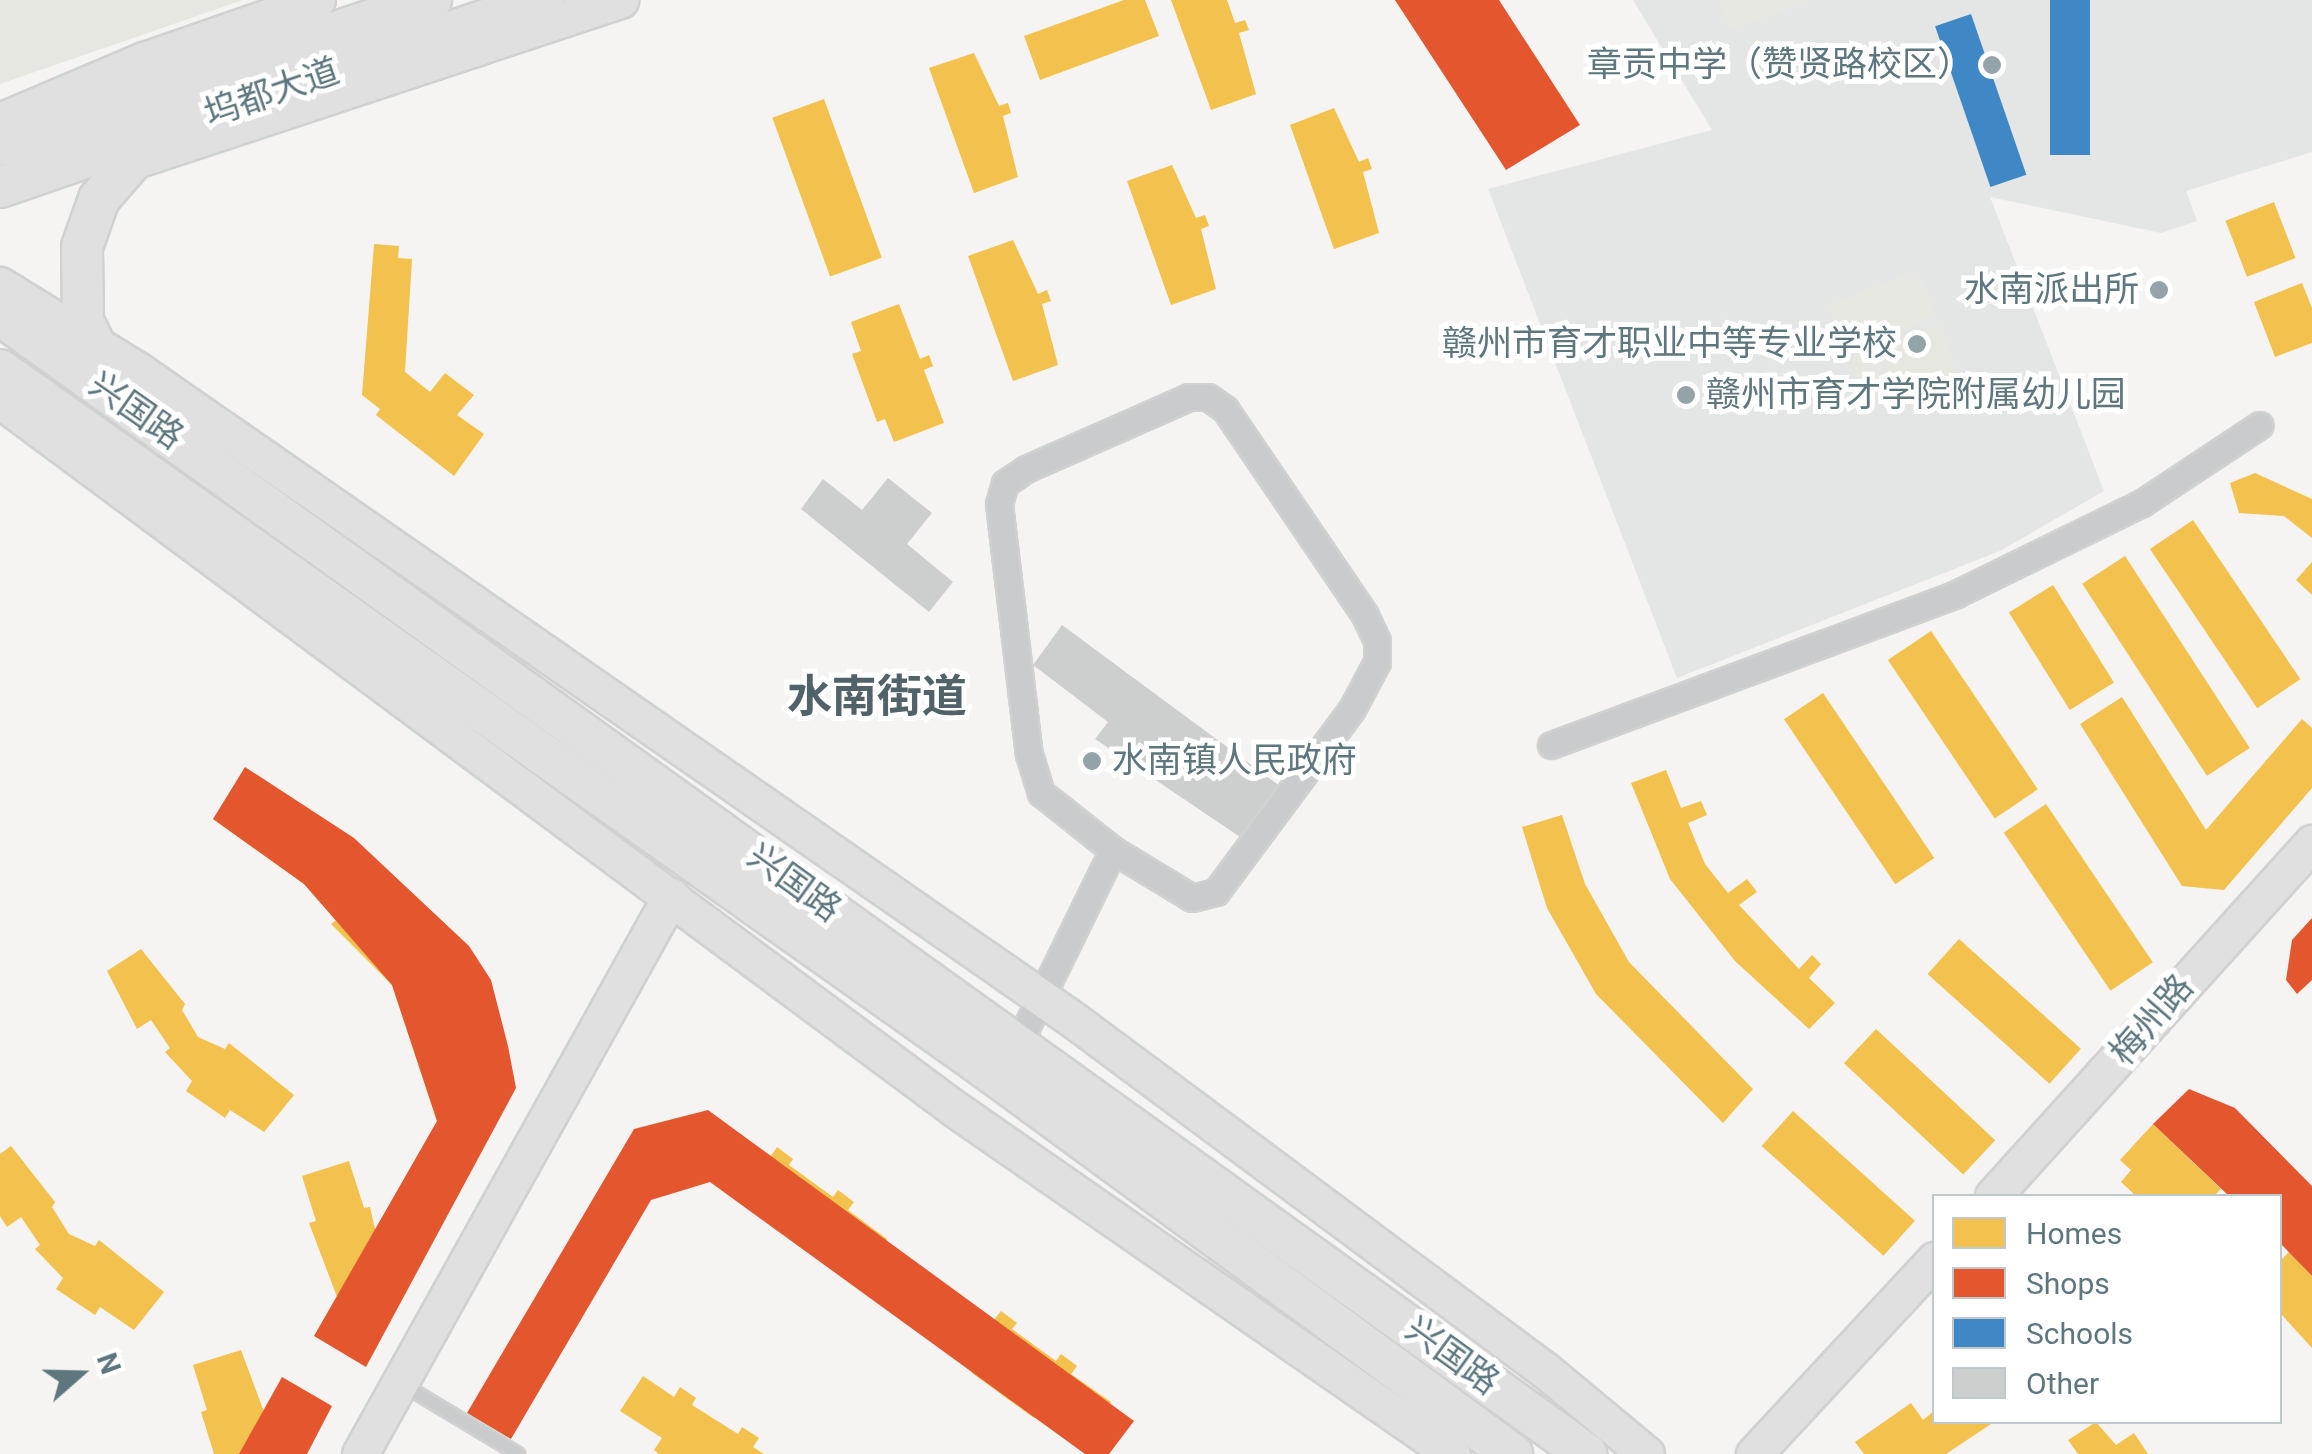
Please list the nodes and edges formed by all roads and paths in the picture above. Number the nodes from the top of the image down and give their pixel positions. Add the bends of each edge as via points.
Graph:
1 (317, 0) edge
2 (430, 0) edge
3 (544, 0) edge
4 (620, 0) edge
5 (112, 106) junction
6 (0, 121) edge
7 (172, 127) junction
8 (0, 136) edge
9 (0, 145) edge
10 (124, 164) junction
11 (0, 187) edge
12 (0, 202) edge
13 (0, 285) edge
14 (0, 315) edge
15 (89, 341) junction
16 (8, 386) edge
17 (129, 406) junction
18 (2260, 426) dead end
19 (1550, 745) dead end
20 (2312, 844) edge
21 (1113, 850) junction
22 (671, 896) junction
23 (1041, 998) junction
24 (1018, 1044) junction
25 (1995, 1194) edge
26 (1932, 1262) edge
27 (400, 1382) junction
28 (360, 1454) edge
29 (518, 1454) edge
30 (1452, 1454) edge
31 (1512, 1454) edge
32 (1586, 1454) edge
33 (1646, 1454) edge
34 (1754, 1454) edge

1 - 6 street via 144,60
2 - 5 main road, 坞都大道
3 - 7 main road, 坞都大道
4 - 10 street
5 - 8 main road
5 - 9 main road, 坞都大道
7 - 10 main road
7 - 11 main road, 坞都大道
10 - 12 street
10 - 15 main road via 99,198 82,247 79,298
13 - 15 street
14 - 17 main road, 兴国路
15 - 17 main road
15 - 23 street
16 - 22 street
16 - 31 main road, 兴国路 via 976,1061
17 - 24 main road, 兴国路
18 - 19 street via 2142,504 1956,594
20 - 25 street, 梅州路
21 - 21 street via 1192,898 1216,892 1352,709 1377,662 1377,641 1364,615 1226,409 1208,398 1190,397 1026,469 1006,483 999,504 1037,780 1063,814
21 - 23 street
22 - 27 street
22 - 30 street via 955,1109
23 - 24 street
23 - 33 street via 1546,1370
24 - 32 main road, 兴国路
26 - 34 street
27 - 28 street
27 - 29 lane

